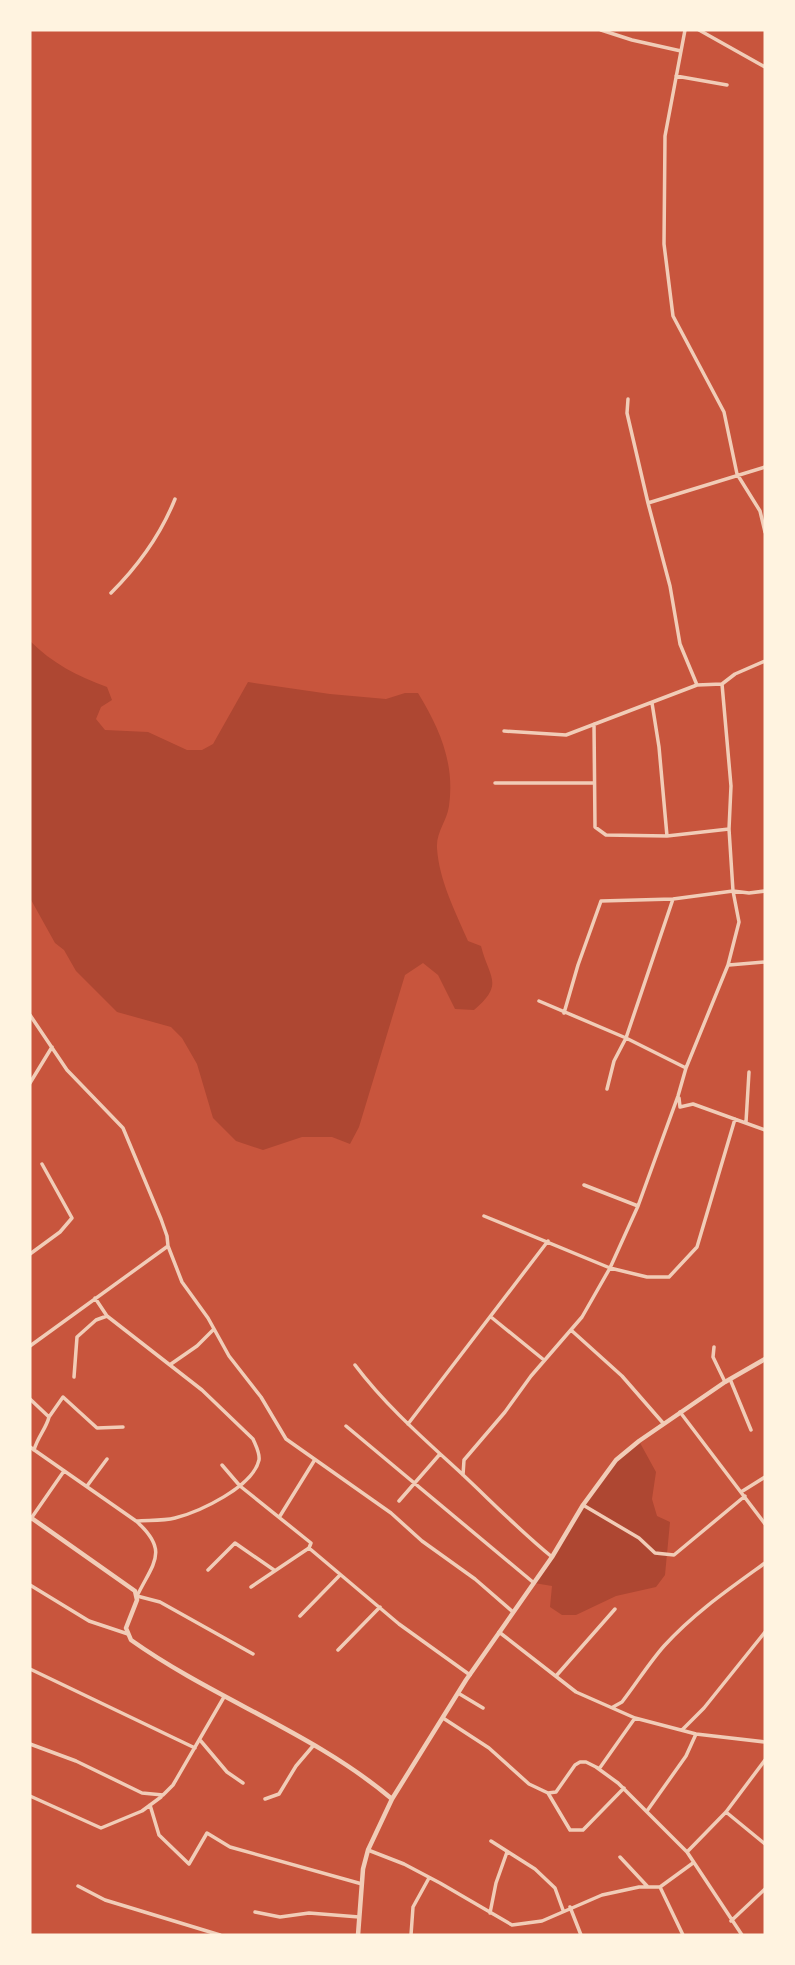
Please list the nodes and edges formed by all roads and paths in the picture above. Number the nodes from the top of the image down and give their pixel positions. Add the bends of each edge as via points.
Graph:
1 (601, 30) edge
2 (685, 30) edge
3 (699, 30) edge
4 (681, 51) junction
5 (765, 67) edge
6 (677, 76) junction
7 (727, 85) dead end
8 (628, 399) dead end
9 (765, 467) edge
10 (737, 474) junction
11 (175, 499) dead end
12 (648, 503) junction
13 (765, 532) edge
14 (111, 593) dead end
15 (765, 660) edge
16 (722, 684) junction
17 (697, 685) junction
18 (652, 703) junction
19 (594, 724) junction
20 (504, 731) dead end
21 (495, 783) dead end
22 (593, 783) junction
23 (729, 829) junction
24 (667, 836) junction
25 (733, 891) junction
26 (765, 891) edge
27 (673, 899) junction
28 (765, 962) edge
29 (728, 965) junction
30 (539, 1001) dead end
31 (564, 1013) junction
32 (30, 1015) edge
33 (626, 1038) junction
34 (52, 1047) junction
35 (686, 1068) junction
36 (750, 1072) dead end
37 (30, 1083) edge
38 (607, 1089) dead end
39 (678, 1096) junction
40 (736, 1119) junction
41 (746, 1123) junction
42 (765, 1130) edge
43 (41, 1164) dead end
44 (584, 1185) dead end
45 (639, 1206) junction
46 (484, 1216) dead end
47 (548, 1241) junction
48 (168, 1246) junction
49 (30, 1254) edge
50 (610, 1268) junction
51 (95, 1298) junction
52 (107, 1316) junction
53 (491, 1317) junction
54 (213, 1330) junction
55 (571, 1331) junction
56 (30, 1346) edge
57 (714, 1347) dead end
58 (545, 1360) junction
59 (765, 1360) edge
60 (171, 1364) junction
61 (355, 1365) dead end
62 (74, 1377) dead end
63 (727, 1381) junction
64 (30, 1399) edge
65 (680, 1412) junction
66 (48, 1417) junction
67 (663, 1423) junction
68 (408, 1424) junction
69 (346, 1426) dead end
70 (123, 1427) dead end
71 (751, 1430) dead end
72 (32, 1448) edge
73 (440, 1454) junction
74 (107, 1459) dead end
75 (314, 1461) junction
76 (222, 1465) dead end
77 (64, 1471) junction
78 (463, 1475) junction
79 (765, 1477) edge
80 (414, 1482) junction
81 (87, 1486) junction
82 (240, 1486) junction
83 (743, 1494) junction
84 (399, 1501) dead end
85 (583, 1505) junction
86 (280, 1516) junction
87 (30, 1518) edge
88 (136, 1521) junction
89 (765, 1524) edge
90 (309, 1548) junction
91 (552, 1557) junction
92 (765, 1563) edge
93 (208, 1570) dead end
94 (275, 1570) junction
95 (340, 1575) junction
96 (534, 1583) junction
97 (30, 1585) edge
98 (251, 1587) dead end
99 (137, 1596) junction
100 (380, 1607) junction
101 (615, 1609) dead end
102 (513, 1612) junction
103 (300, 1616) dead end
104 (499, 1632) junction
105 (765, 1632) edge
106 (128, 1634) junction
107 (338, 1650) dead end
108 (253, 1654) dead end
109 (30, 1669) edge
110 (470, 1675) junction
111 (556, 1676) junction
112 (458, 1693) junction
113 (224, 1698) junction
114 (613, 1707) junction
115 (483, 1708) dead end
116 (443, 1718) junction
117 (635, 1718) junction
118 (682, 1730) junction
119 (696, 1734) junction
120 (200, 1740) junction
121 (765, 1742) edge
122 (30, 1744) edge
123 (313, 1746) junction
124 (195, 1748) junction
125 (765, 1760) edge
126 (599, 1769) junction
127 (758, 1771) junction
128 (765, 1776) edge
129 (243, 1783) dead end
130 (624, 1788) junction
131 (548, 1793) junction
132 (163, 1795) junction
133 (30, 1796) edge
134 (265, 1799) dead end
135 (392, 1800) junction
136 (150, 1805) junction
137 (647, 1811) junction
138 (726, 1812) junction
139 (491, 1841) dead end
140 (765, 1844) edge
141 (368, 1850) junction
142 (506, 1852) junction
143 (687, 1852) junction
144 (620, 1857) dead end
145 (694, 1863) junction
146 (429, 1878) junction
147 (362, 1884) junction
148 (78, 1886) dead end
149 (648, 1887) junction
150 (660, 1887) junction
151 (765, 1889) edge
152 (570, 1907) junction
153 (563, 1910) junction
154 (254, 1912) dead end
155 (490, 1913) junction
156 (359, 1917) junction
157 (732, 1921) junction
158 (220, 1935) edge
159 (358, 1935) edge
160 (411, 1935) edge
161 (581, 1935) edge
162 (682, 1935) edge
163 (742, 1935) edge

1 - 4 street
2 - 4 street
3 - 5 street
4 - 6 street
6 - 7 street
6 - 10 street via 665,136 664,244 673,316 724,412
8 - 12 street via 627,413
9 - 10 street
10 - 12 street
10 - 13 street via 760,511
11 - 14 street via 166,523 135,569
12 - 17 street via 680,644
15 - 16 street
16 - 17 street
16 - 23 street via 731,786
17 - 18 street
18 - 19 street
18 - 24 street
19 - 20 street via 566,735
19 - 22 street
21 - 22 street
22 - 24 street via 595,827 606,835
23 - 24 street
23 - 25 street
25 - 26 street
25 - 27 street
25 - 29 street via 739,922
27 - 31 street via 601,901
27 - 33 street
28 - 29 street
29 - 35 street
30 - 31 street
31 - 33 street
32 - 34 street
33 - 35 street
33 - 38 street
34 - 37 street
34 - 48 street via 66,1070 123,1128
35 - 39 street
36 - 41 street
39 - 40 street via 680,1107 692,1104
39 - 45 street
40 - 41 street
40 - 50 street via 697,1247 669,1277
41 - 42 street
43 - 49 street via 72,1218
44 - 45 street
45 - 50 street
46 - 47 street
47 - 50 street
47 - 53 street
48 - 51 street
48 - 54 street via 182,1282
50 - 55 street
51 - 52 street
51 - 56 street
52 - 60 street
52 - 62 street via 77,1337
53 - 58 street
53 - 68 street
54 - 60 street
54 - 75 street via 286,1439
55 - 58 street
55 - 67 street via 614,1367
57 - 63 street via 713,1357
58 - 78 street via 464,1460
59 - 63 street
60 - 82 street via 253,1440 260,1456 258,1464
61 - 68 street
63 - 65 street
63 - 71 street
64 - 66 street
65 - 67 street
65 - 83 street
66 - 70 street via 63,1397 97,1428
66 - 72 street
67 - 85 street via 616,1460
68 - 73 street
69 - 80 street
72 - 77 street
73 - 78 street
73 - 80 street
74 - 81 street
75 - 86 street
75 - 102 street via 391,1513
76 - 82 street
77 - 81 street
77 - 87 street
78 - 91 street
79 - 83 street
80 - 84 street
80 - 96 street
81 - 88 street
82 - 86 street
82 - 88 street via 195,1512
83 - 85 street via 674,1555 655,1553 639,1538
83 - 89 street
85 - 91 street
86 - 90 street via 311,1543
87 - 99 street
88 - 99 street via 148,1531 156,1555
90 - 94 street
90 - 95 street
91 - 96 street
92 - 114 street via 692,1617
93 - 94 street via 235,1544
94 - 98 street
95 - 100 street
95 - 103 street
96 - 102 street
97 - 106 street via 89,1621
99 - 106 street via 126,1623
99 - 108 street via 160,1602
100 - 107 street
100 - 110 street
101 - 111 street
102 - 104 street
104 - 110 street
104 - 111 street
105 - 118 street
106 - 113 street
109 - 124 street
110 - 112 street
111 - 114 street via 576,1692
112 - 115 street
112 - 116 street
113 - 120 street
113 - 123 street
114 - 117 street
116 - 131 street via 489,1748 529,1784
116 - 135 street
117 - 118 street
117 - 126 street
118 - 119 street
119 - 121 street
119 - 137 street
120 - 124 street
120 - 129 street via 227,1772
122 - 132 street via 142,1793
123 - 134 street via 279,1794
123 - 135 street
124 - 132 street
125 - 127 street
126 - 130 street
126 - 131 street via 580,1762 556,1792
127 - 128 street
127 - 138 street
130 - 131 street via 583,1830 570,1830
130 - 137 street
132 - 136 street
133 - 136 street via 101,1828
135 - 141 street
136 - 147 street via 159,1835 189,1864 207,1833 230,1847
137 - 143 street
138 - 140 street
138 - 143 street
139 - 142 street
141 - 146 street
141 - 147 street
142 - 153 street via 555,1888
142 - 155 street
143 - 145 street
144 - 149 street
145 - 150 street
145 - 157 street
146 - 155 street
146 - 160 street via 413,1907
147 - 156 street
148 - 158 street via 105,1900
149 - 150 street
149 - 152 street via 602,1895
150 - 162 street
151 - 157 street
152 - 153 street
152 - 161 street
153 - 155 street via 523,1925 512,1925
154 - 156 street via 280,1917 309,1913
156 - 159 street
157 - 163 street

